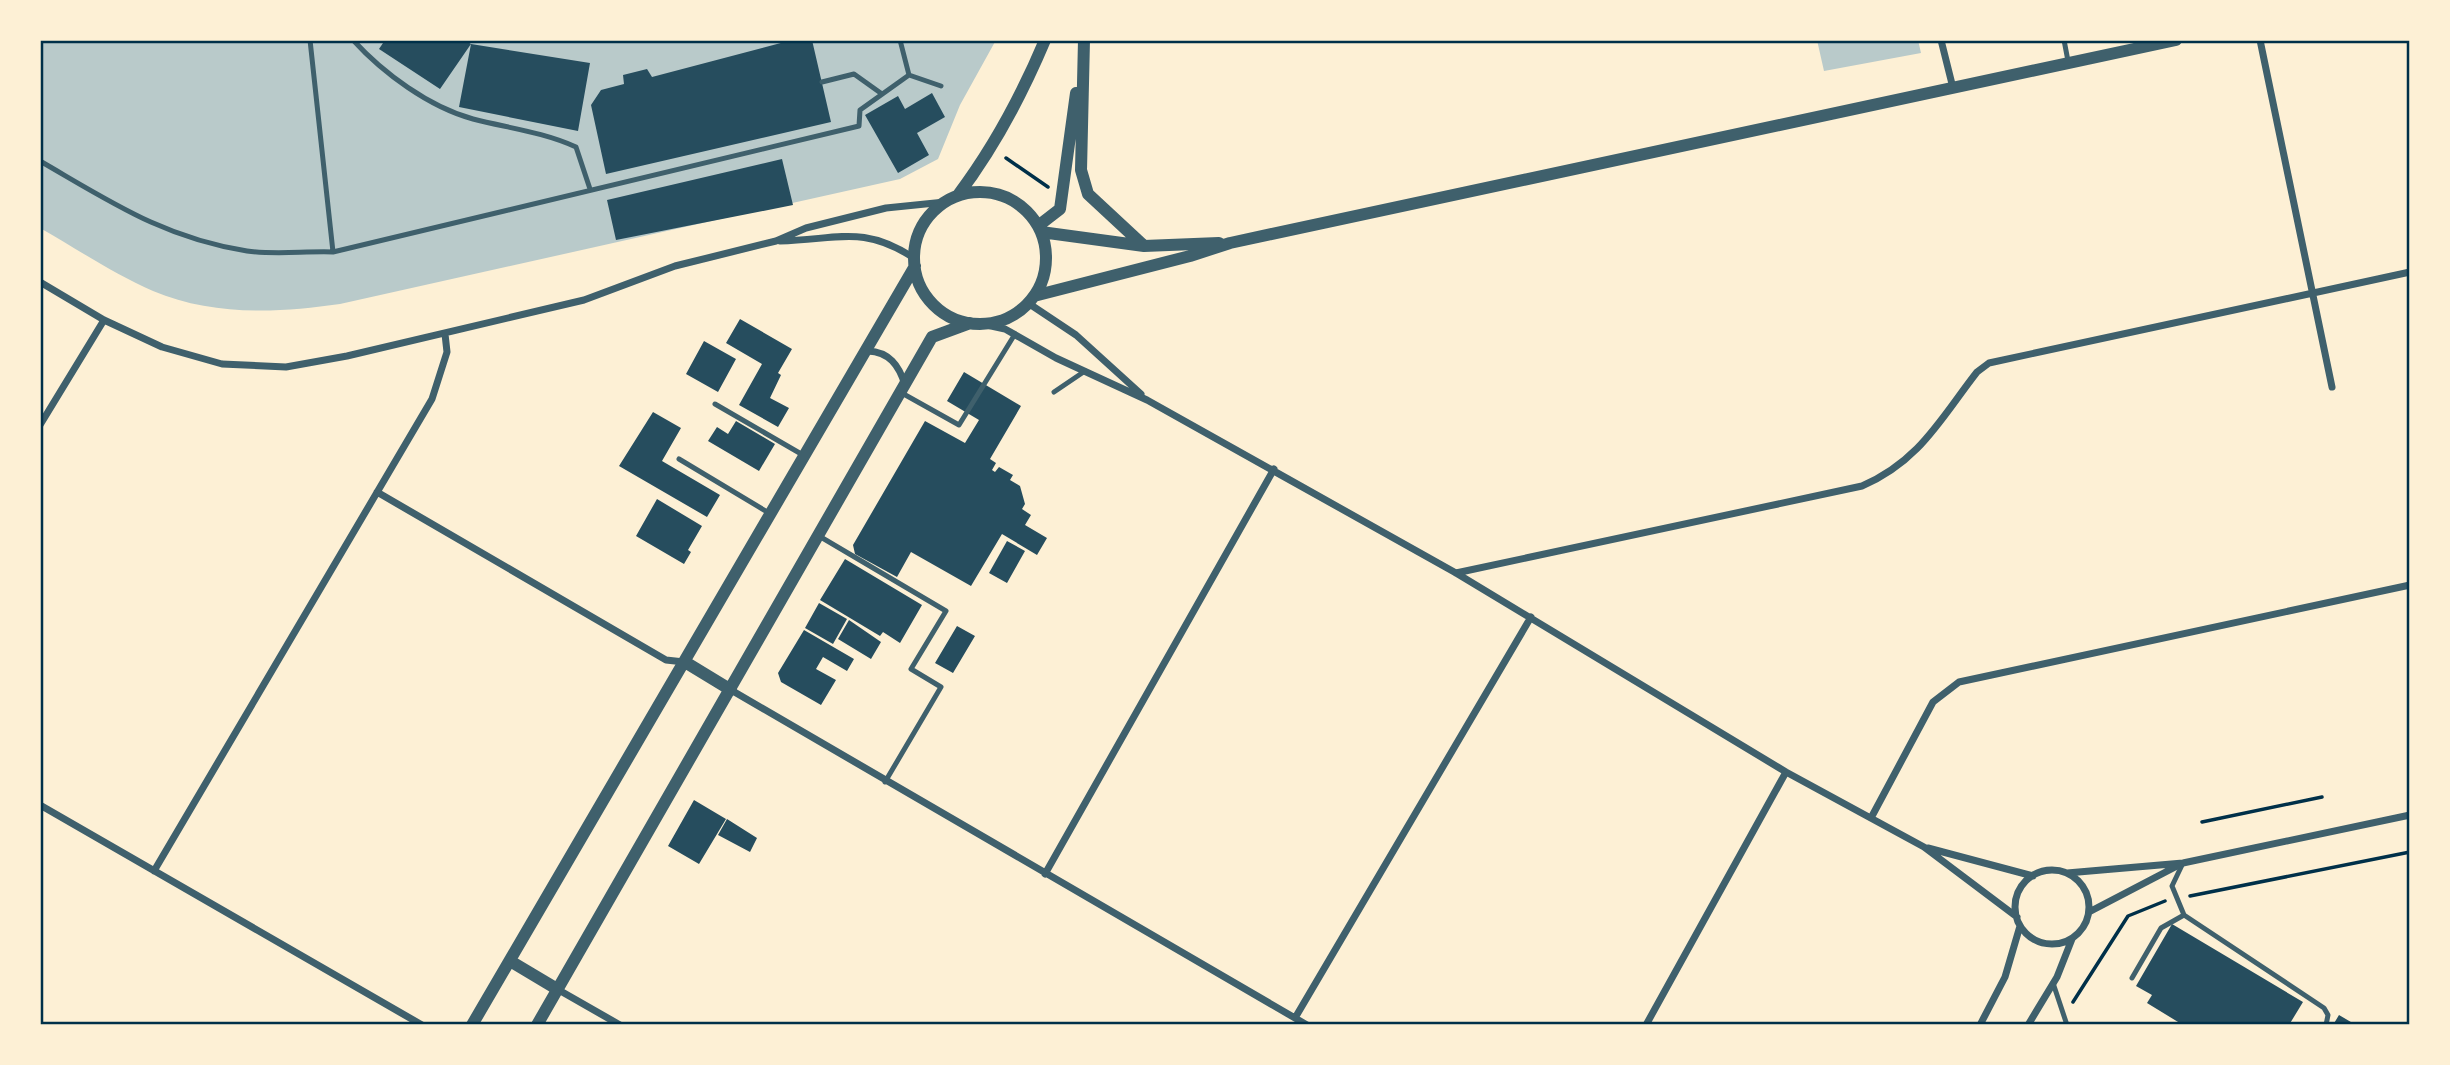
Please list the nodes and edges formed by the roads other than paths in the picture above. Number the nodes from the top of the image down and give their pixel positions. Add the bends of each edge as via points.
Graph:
1 (310, 40) edge
2 (353, 40) edge
3 (900, 40) edge
4 (1045, 40) edge
5 (1083, 40) edge
6 (1941, 40) edge
7 (2064, 40) edge
8 (2176, 40) edge
9 (2260, 40) edge
10 (2068, 63) junction
11 (909, 75) junction
12 (822, 82) dead end
13 (942, 86) dead end
14 (1952, 88) junction
15 (881, 94) junction
16 (40, 161) edge
17 (590, 189) junction
18 (958, 195) junction
19 (945, 202) junction
20 (1040, 229) junction
21 (776, 241) junction
22 (1230, 243) junction
23 (1144, 246) junction
24 (333, 251) junction
25 (915, 262) junction
26 (2410, 272) edge
27 (40, 282) edge
28 (2315, 293) junction
29 (1031, 299) junction
30 (104, 320) junction
31 (976, 323) junction
32 (445, 334) junction
33 (1014, 334) junction
34 (867, 351) junction
35 (1085, 371) junction
36 (2332, 387) dead end
37 (902, 388) junction
38 (1054, 391) dead end
39 (1147, 400) junction
40 (715, 404) dead end
41 (40, 425) edge
42 (806, 457) junction
43 (679, 459) dead end
44 (1274, 469) junction
45 (377, 492) junction
46 (772, 514) junction
47 (819, 536) junction
48 (1456, 573) junction
49 (2410, 585) edge
50 (1531, 617) junction
51 (685, 662) junction
52 (731, 690) junction
53 (1786, 772) junction
54 (885, 782) junction
55 (40, 805) edge
56 (2410, 815) edge
57 (1871, 818) junction
58 (1924, 847) junction
59 (2183, 863) junction
60 (154, 871) junction
61 (2067, 873) junction
62 (1045, 874) junction
63 (2033, 876) junction
64 (2089, 912) junction
65 (2184, 915) junction
66 (2017, 917) junction
67 (2020, 926) junction
68 (2072, 938) junction
69 (510, 961) junction
70 (2132, 978) dead end
71 (2053, 983) junction
72 (557, 989) junction
73 (1295, 1018) junction
74 (422, 1025) edge
75 (472, 1025) edge
76 (537, 1025) edge
77 (620, 1025) edge
78 (1307, 1025) edge
79 (1646, 1025) edge
80 (1980, 1025) edge
81 (2028, 1025) edge
82 (2067, 1025) edge
83 (2326, 1025) edge

1 - 24 lane
2 - 17 lane via 373,62 416,93 470,118 553,137 576,147
3 - 11 lane
4 - 18 street via 998,139
5 - 20 street via 1060,209
5 - 23 street via 1081,170 1088,194
6 - 14 street
7 - 10 lane
8 - 10 street
9 - 28 street
10 - 14 street
11 - 13 lane
11 - 15 lane
12 - 15 lane via 854,74
14 - 22 street
15 - 17 lane via 860,110 859,126 644,180
16 - 24 lane via 142,220 186,238 250,251
17 - 24 lane
18 - 19 street
18 - 20 street via 1004,196 1028,211
19 - 21 street via 886,208 806,228
19 - 25 street via 923,225
20 - 23 street
20 - 29 street via 1046,253 1044,276
21 - 25 street via 860,235 889,242
21 - 32 street via 675,266 584,300
22 - 23 street
22 - 29 street
25 - 31 street via 928,297 940,310
25 - 34 street
26 - 28 street
27 - 30 street
28 - 36 street
28 - 48 street via 1989,363 1977,372 1926,442 1888,475 1862,486
29 - 31 street via 1015,314
29 - 39 street
30 - 32 street via 162,347 253,368 318,362
30 - 41 street
31 - 33 street
31 - 37 street via 932,337
32 - 45 street via 447,352 432,399
33 - 35 street
33 - 37 lane via 959,425
34 - 37 street via 884,354 895,363
34 - 42 street
35 - 38 lane
35 - 39 street
37 - 47 street
39 - 44 street
40 - 42 lane
42 - 46 street
43 - 46 lane
44 - 48 street
44 - 62 street
45 - 51 street via 666,660
45 - 60 street
46 - 51 street
47 - 52 street
47 - 54 lane via 946,611 911,669 941,687
48 - 50 street
49 - 57 street via 1959,682 1933,702
50 - 53 street
50 - 73 street
51 - 52 street
51 - 69 street
52 - 54 street
52 - 72 street
53 - 57 street
53 - 79 street
54 - 62 street
55 - 60 street
56 - 59 street
57 - 58 street
58 - 63 street
58 - 66 street
59 - 61 street
59 - 64 street
59 - 65 lane via 2172,886
60 - 74 street
61 - 63 street via 2054,870
61 - 64 street via 2085,889
62 - 73 street
63 - 66 street via 2021,887
64 - 68 street
65 - 70 lane via 2161,928
65 - 83 lane via 2324,1007
66 - 67 street
67 - 68 street via 2043,943
67 - 80 street via 2005,977
68 - 71 street
69 - 72 street
69 - 75 street
71 - 81 street
71 - 82 lane
72 - 76 street
72 - 77 street
73 - 78 street

